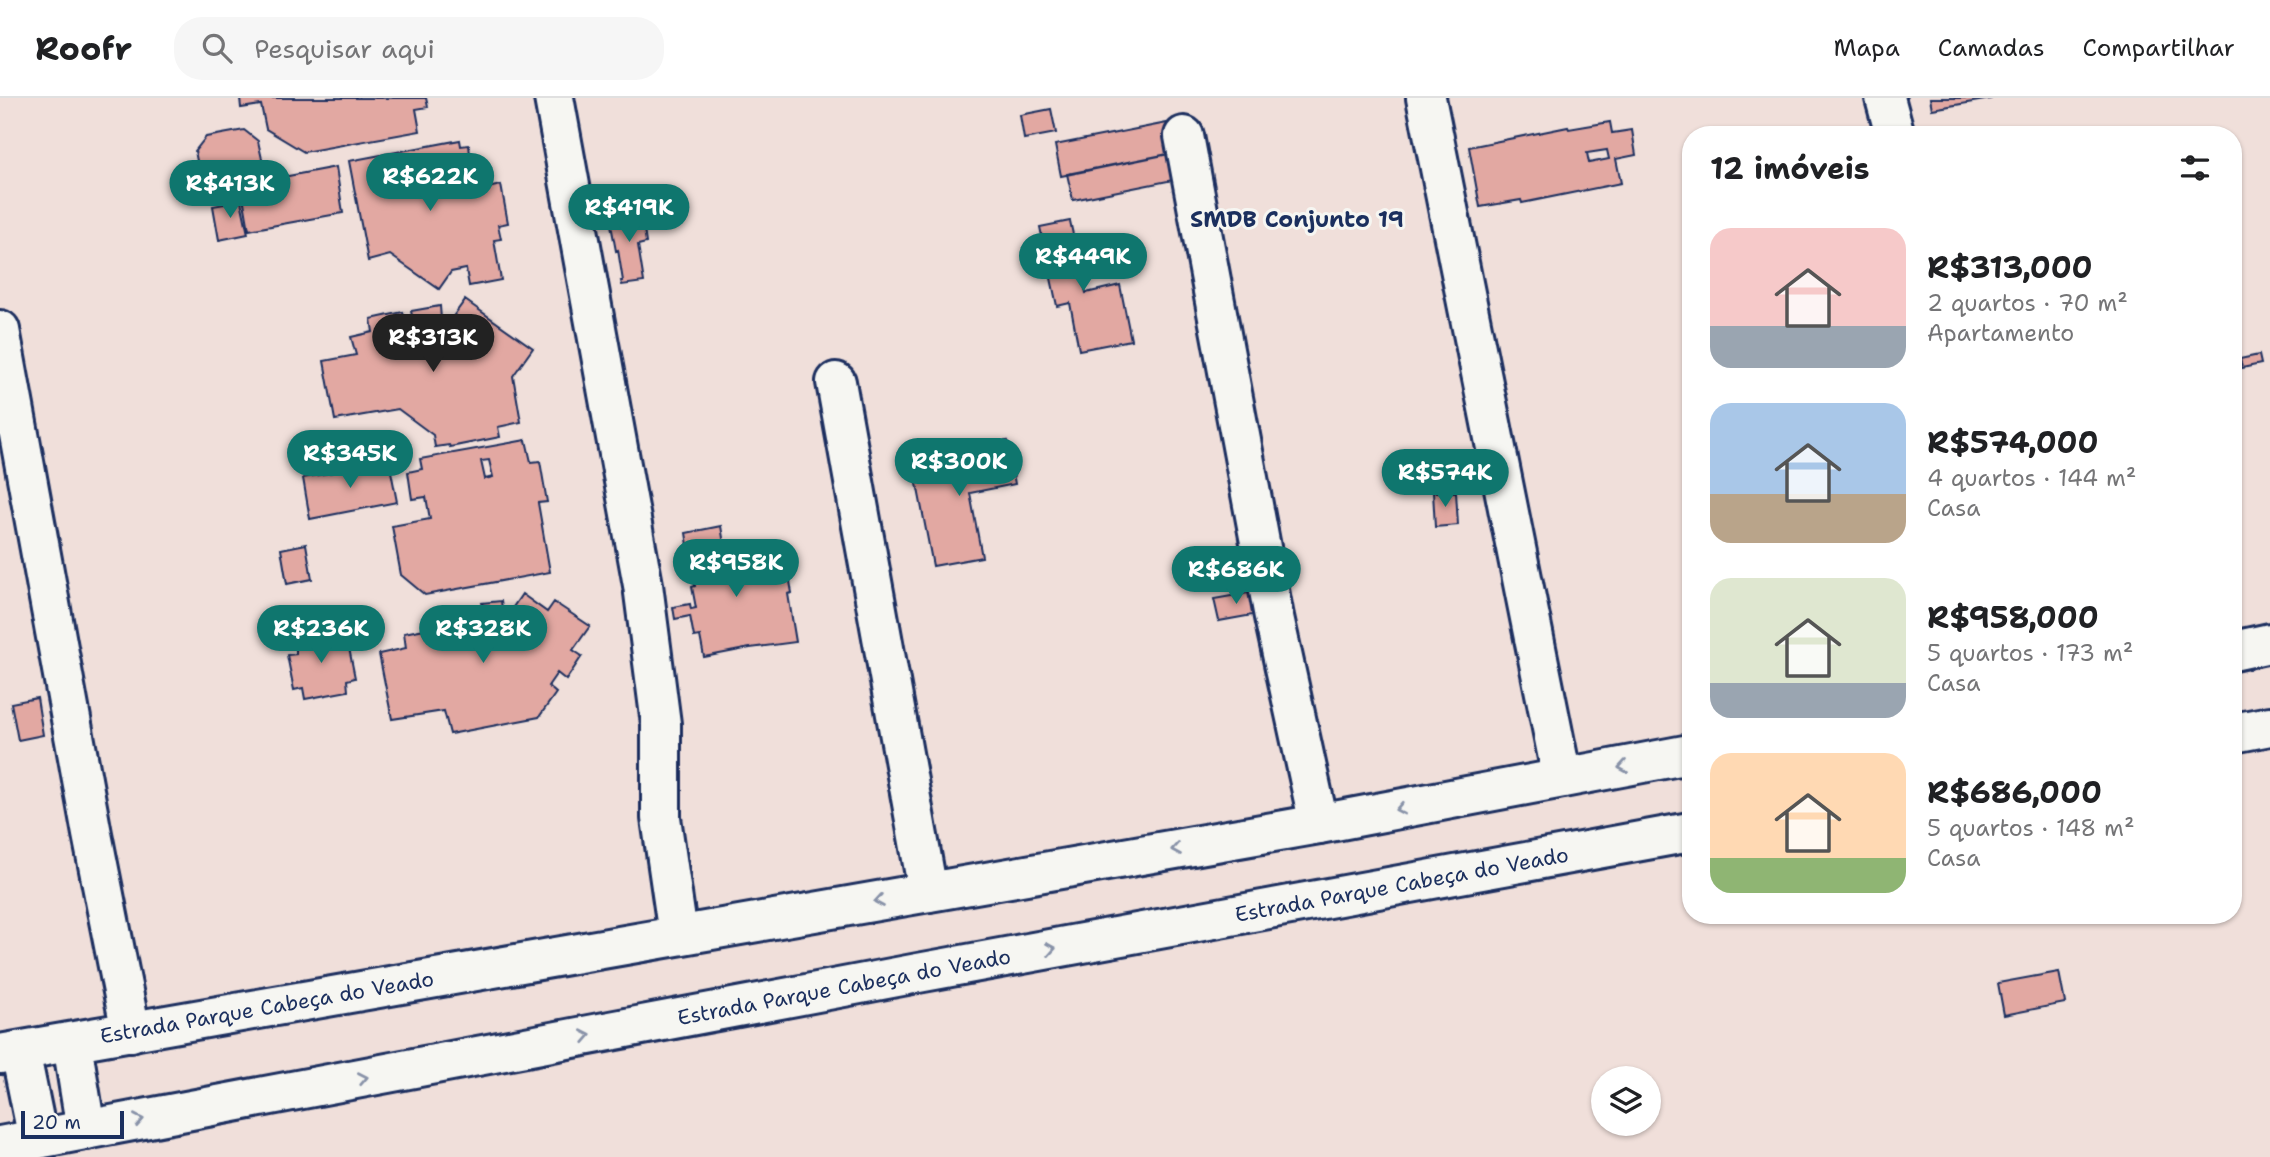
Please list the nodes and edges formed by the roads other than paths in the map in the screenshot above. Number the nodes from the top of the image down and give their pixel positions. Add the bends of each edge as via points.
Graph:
1 (554, 98) edge
2 (1426, 98) edge
3 (1885, 98) edge
4 (1893, 126) edge
5 (1184, 136) dead end
6 (0, 330) edge
7 (836, 382) dead end
8 (2270, 643) edge
9 (2242, 649) edge
10 (2270, 726) edge
11 (2242, 731) edge
12 (1682, 756) edge
13 (1562, 778) junction
14 (1319, 824) junction
15 (1682, 833) edge
16 (928, 892) junction
17 (678, 935) junction
18 (131, 1032) junction
19 (72, 1043) junction
20 (10, 1053) edge
21 (86, 1130) junction
22 (38, 1139) junction
23 (0, 1146) edge

1 - 17 main road via 643,585 661,724 661,818
2 - 13 main road
3 - 4 main road
5 - 14 main road via 1272,604
6 - 18 main road
7 - 16 main road
8 - 9 main road
10 - 11 main road
12 -> 13 main road, Estrada Parque Cabeça do Veado
13 -> 14 main road, Estrada Parque Cabeça do Veado
14 -> 16 main road, Estrada Parque Cabeça do Veado
21 -> 15 main road, Estrada Parque Cabeça do Veado
16 -> 17 main road, Estrada Parque Cabeça do Veado
17 - 18 main road, Estrada Parque Cabeça do Veado
18 - 19 main road, Estrada Parque Cabeça do Veado
19 - 20 main road, Estrada Parque Cabeça do Veado
19 - 21 main road
20 - 22 main road
21 - 22 main road, Estrada Parque Cabeça do Veado
22 - 23 main road, Estrada Parque Cabeça do Veado

